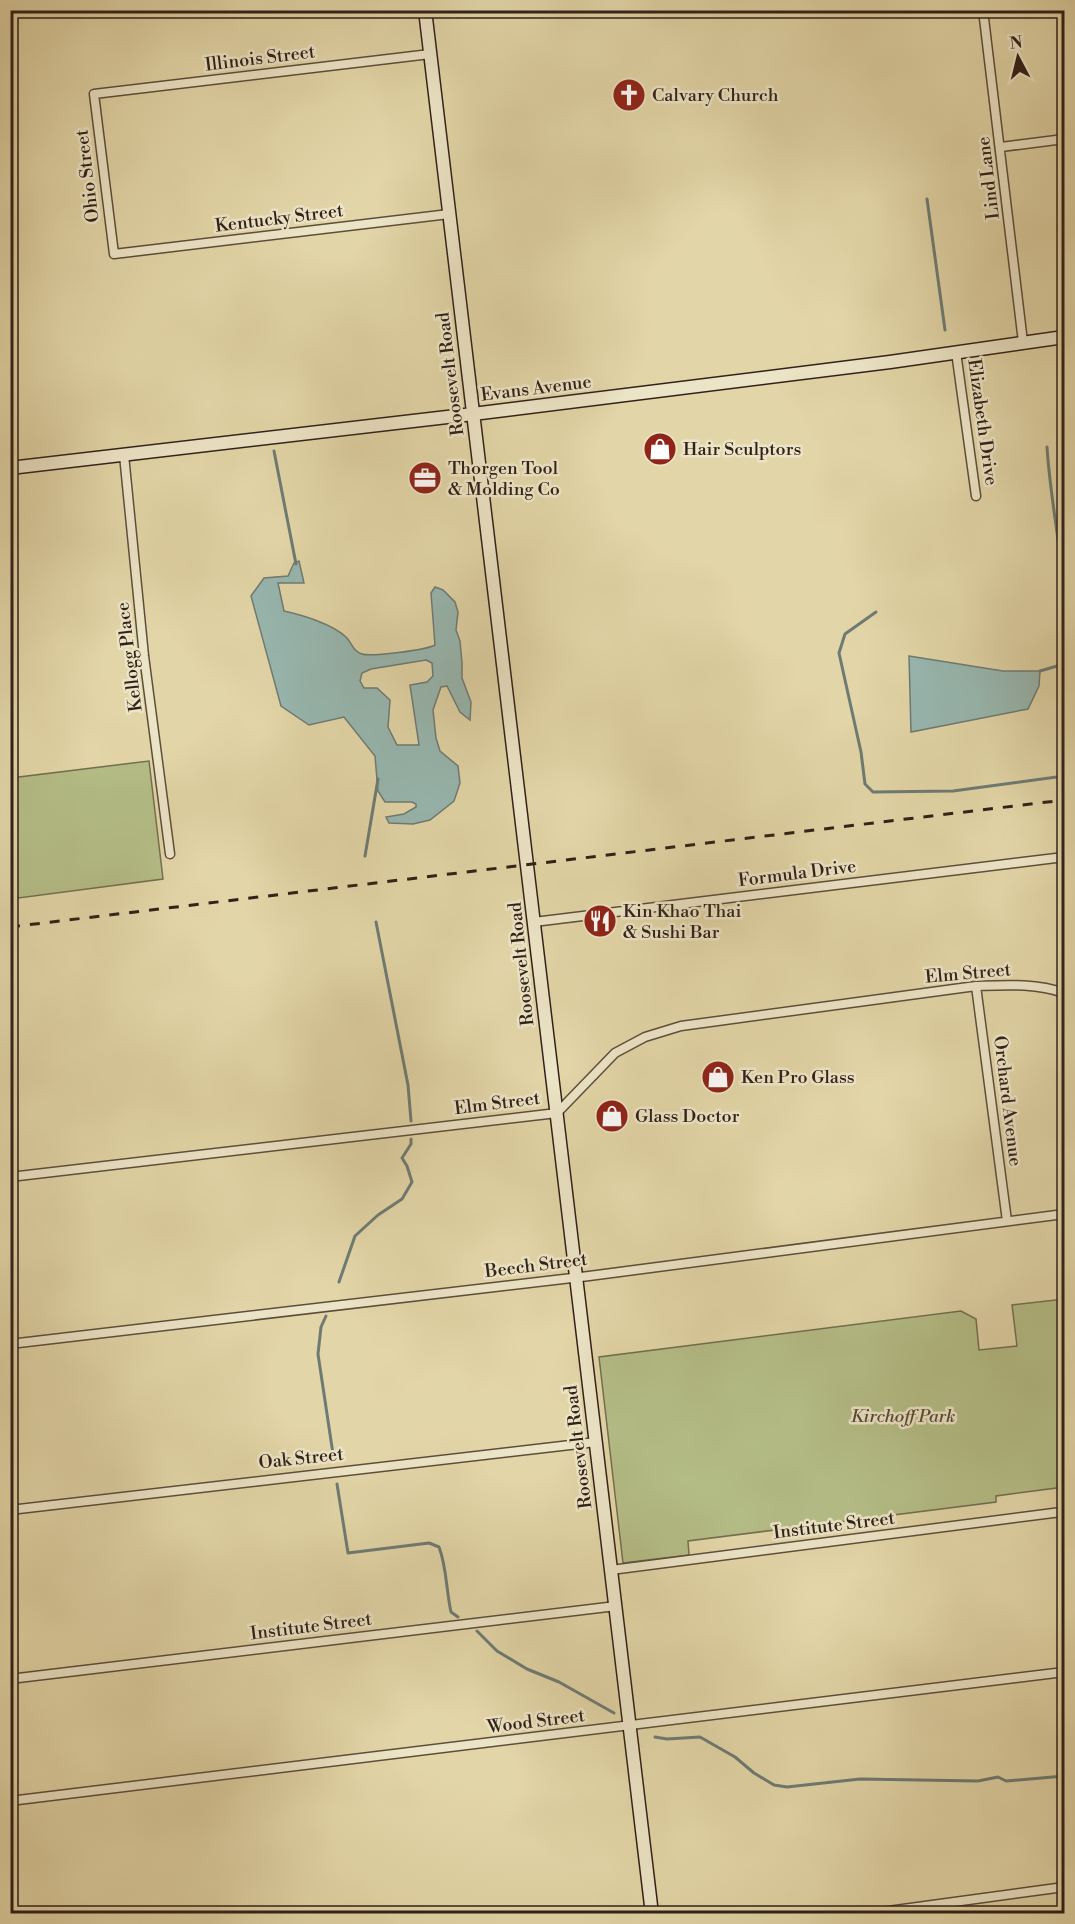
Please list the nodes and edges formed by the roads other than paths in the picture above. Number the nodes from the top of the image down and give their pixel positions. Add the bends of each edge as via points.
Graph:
1 (425, 10) edge
2 (983, 10) edge
3 (430, 54) junction
4 (94, 94) joint
5 (1065, 139) edge
6 (1001, 147) junction
7 (449, 214) junction
8 (114, 254) joint
9 (1065, 336) edge
10 (1023, 342) junction
11 (956, 352) junction
12 (473, 414) junction
13 (124, 455) junction
14 (10, 468) edge
15 (976, 496) dead end
16 (170, 854) dead end
17 (1065, 857) edge
18 (534, 922) junction
19 (976, 986) junction
20 (1065, 993) edge
21 (556, 1113) junction
22 (10, 1177) edge
23 (1065, 1214) edge
24 (1007, 1221) junction
25 (576, 1277) junction
26 (10, 1344) edge
27 (596, 1442) junction
28 (10, 1509) edge
29 (1061, 1512) dead end
30 (611, 1570) junction
31 (616, 1606) junction
32 (1065, 1671) edge
33 (10, 1679) edge
34 (630, 1726) junction
35 (10, 1801) edge
36 (1065, 1887) edge
37 (652, 1914) edge
38 (866, 1914) edge

1 - 3 street, Roosevelt Road
2 - 6 street, Lind Lane
3 - 4 street, Illinois Street
3 - 7 street, Roosevelt Road
4 - 8 street, Ohio Street
5 - 6 street
6 - 10 street, Lind Lane
7 - 8 street, Kentucky Street
7 - 12 street, Roosevelt Road
9 - 10 street, Evans Avenue
10 - 11 street, Evans Avenue
11 - 12 street, Evans Avenue
11 - 15 street, Elizabeth Drive
12 - 13 street, Evans Avenue
12 - 18 street, Roosevelt Road
13 - 14 street, Evans Avenue
13 - 16 street, Kellogg Place via 144,656
17 - 18 street, Formula Drive
18 - 21 street, Roosevelt Road
19 - 20 street, Elm Street via 1016,984
19 - 21 street, Elm Street via 681,1026 645,1037 615,1053
19 - 24 street, Orchard Avenue
21 - 22 street, Elm Street
21 - 25 street, Roosevelt Road
23 - 24 street, Beech Street
24 - 25 street, Beech Street
25 - 26 street, Beech Street
25 - 27 street, Roosevelt Road
27 - 28 street, Oak Street
27 - 30 street, Roosevelt Road
29 - 30 street, Institute Street
30 - 31 street, Roosevelt Road
31 - 33 street, Institute Street
31 - 34 street, Roosevelt Road
32 - 34 street, Wood Street
34 - 35 street, Wood Street
34 - 37 street, Roosevelt Road
36 - 38 street

